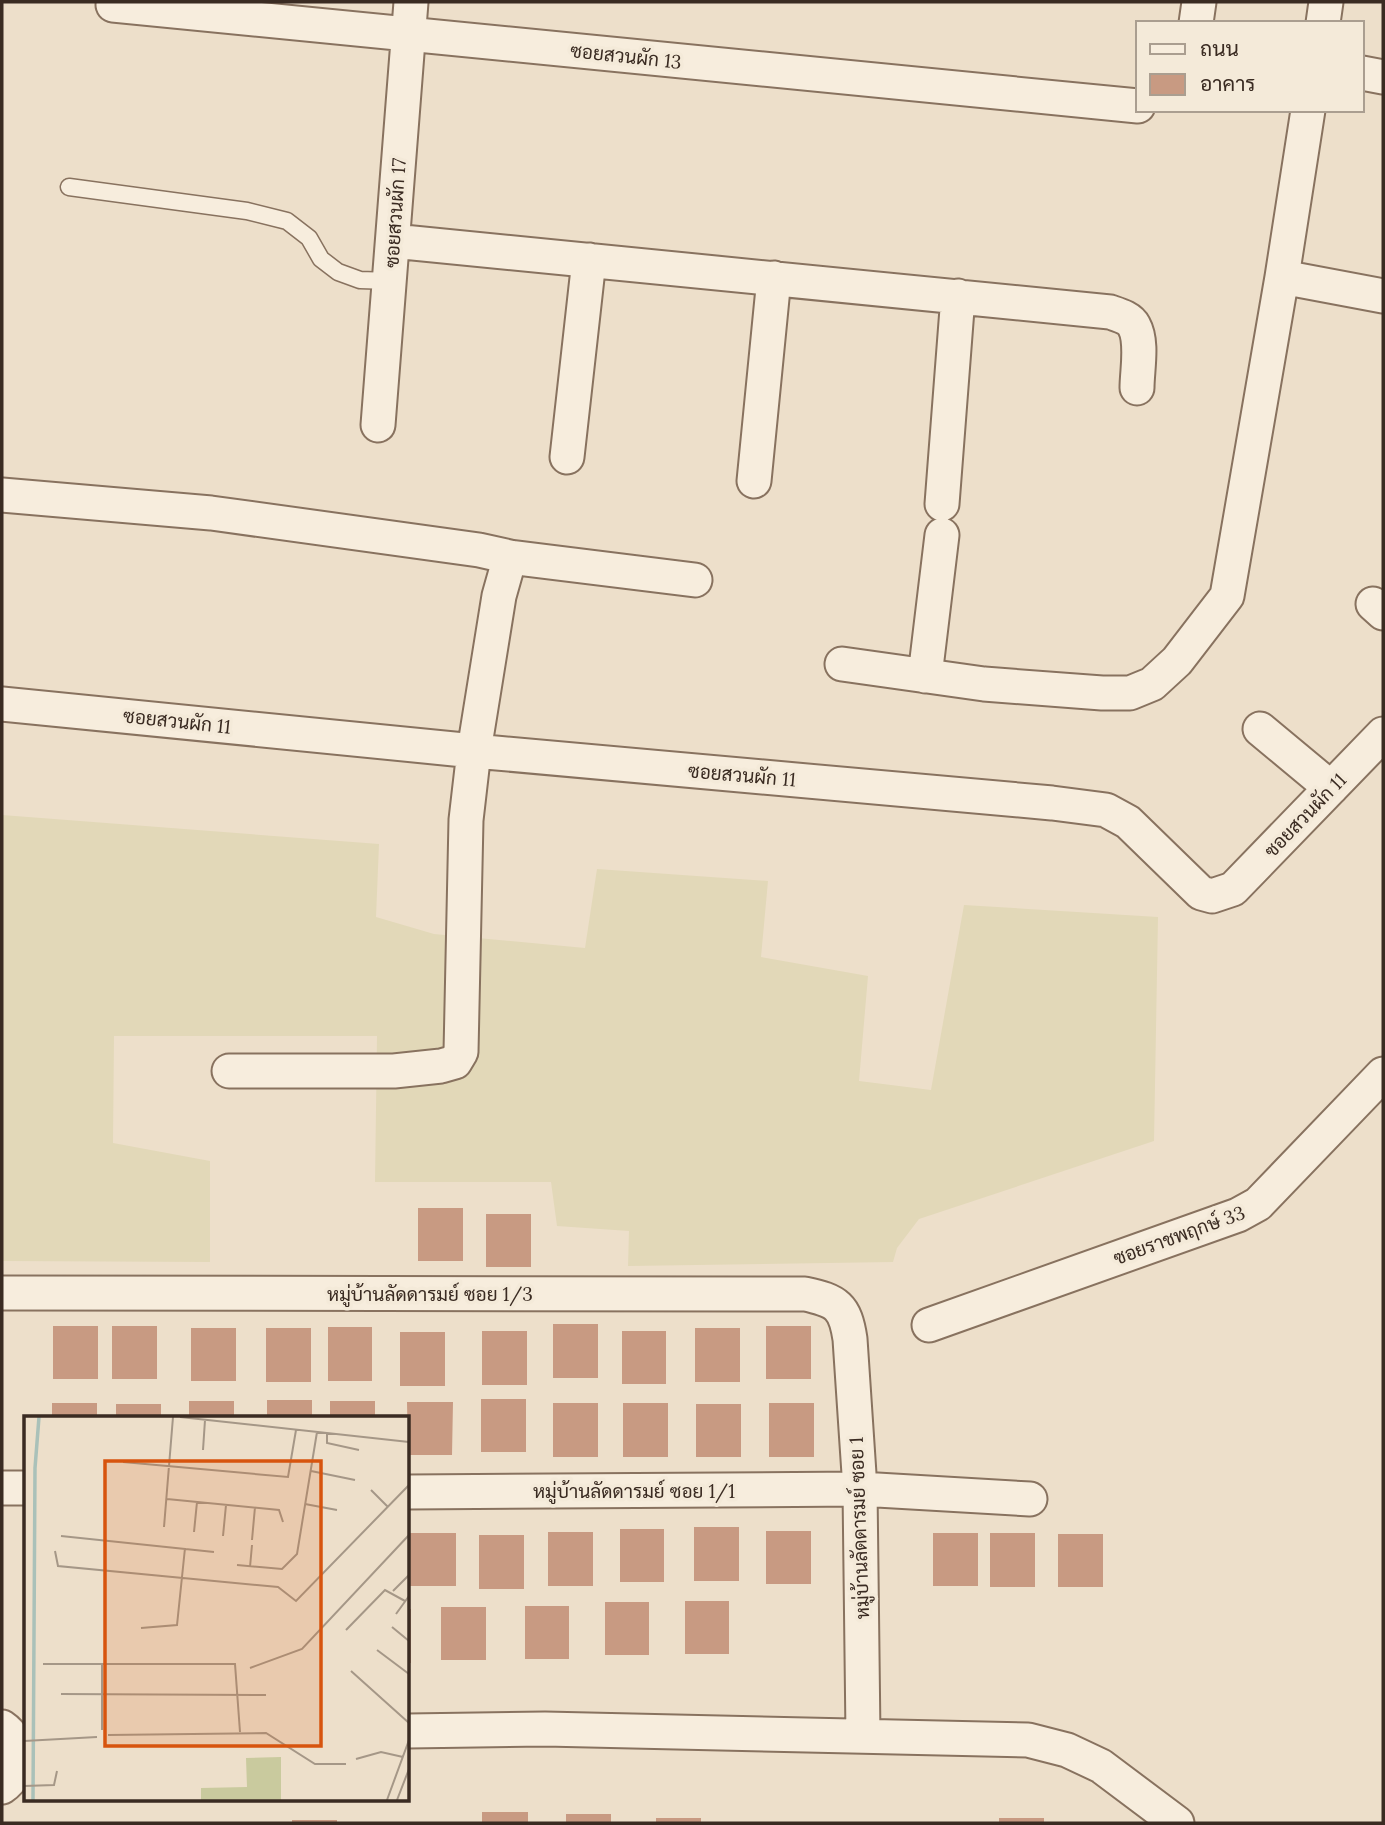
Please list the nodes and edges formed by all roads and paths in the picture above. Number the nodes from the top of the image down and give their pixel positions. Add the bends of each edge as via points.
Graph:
1 (411, 2) edge
2 (1199, 2) edge
3 (1326, 2) edge
4 (113, 5) dead end
5 (1196, 21) edge
6 (1323, 21) edge
7 (409, 35) junction
8 (1364, 73) edge
9 (1383, 77) edge
10 (1136, 106) edge
11 (1308, 112) edge
12 (69, 187) dead end
13 (393, 241) junction
14 (589, 260) junction
15 (1282, 277) junction
16 (774, 278) junction
17 (390, 281) junction
18 (958, 296) junction
19 (1383, 296) edge
20 (1137, 388) dead end
21 (378, 425) dead end
22 (567, 457) dead end
23 (754, 481) dead end
24 (2, 495) edge
25 (510, 557) junction
26 (695, 580) dead end
27 (842, 664) dead end
28 (925, 677) junction
29 (2, 704) edge
30 (1260, 729) dead end
31 (1383, 734) edge
32 (474, 751) junction
33 (1331, 788) junction
34 (229, 1071) dead end
35 (1383, 1074) edge
36 (2, 1293) edge
37 (847, 1321) joint
38 (929, 1325) dead end
39 (2, 1488) edge
40 (24, 1488) edge
41 (860, 1489) junction
42 (410, 1492) edge
43 (1030, 1499) dead end
44 (410, 1731) edge
45 (863, 1735) junction
46 (15, 1745) edge
47 (2, 1787) edge
48 (1177, 1823) edge

1 - 7 street, ซอยสวนผัก 17
2 - 5 street
3 - 6 street
4 - 7 street, ซอยสวนผัก 13
7 - 10 street, ซอยสวนผัก 13
7 - 13 street, ซอยสวนผัก 17
8 - 9 street
11 - 15 street
12 - 17 lane via 286,220 309,238 321,259 338,272
13 - 14 street
13 - 17 street, ซอยสวนผัก 17
14 - 16 street
14 - 22 street
15 - 19 street
15 - 28 street via 1227,596 1177,661 1152,684 1130,693
16 - 18 street
16 - 23 street
17 - 21 street, ซอยสวนผัก 17
18 - 20 street via 1124,317 1134,325 1138,343
18 - 28 street
24 - 25 street via 211,513
25 - 26 street
25 - 32 street via 499,596
27 - 28 street
29 - 32 street, ซอยสวนผัก 11
30 - 33 street
31 - 33 street, ซอยสวนผัก 11
32 - 33 street, ซอยสวนผัก 11 via 1106,810 1128,822 1201,893 1212,896 1233,889
32 - 34 street via 466,820 460,1052 455,1062 394,1071
35 - 38 street, ซอยราชพฤกษ์ 33 via 1258,1205
36 - 37 street, หมู่บ้านลัดดารมย์ ซอย 1/3 via 805,1294 829,1300 841,1308
37 - 41 street, หมู่บ้านลัดดารมย์ ซอย 1
39 - 40 street
41 - 42 street, หมู่บ้านลัดดารมย์ ซอย 1/1
41 - 43 street, หมู่บ้านลัดดารมย์ ซอย 1/1
41 - 45 street, หมู่บ้านลัดดารมย์ ซอย 1
44 - 45 street
45 - 48 street via 1028,1740 1067,1750 1101,1766
46 - 47 street via 16,1769

